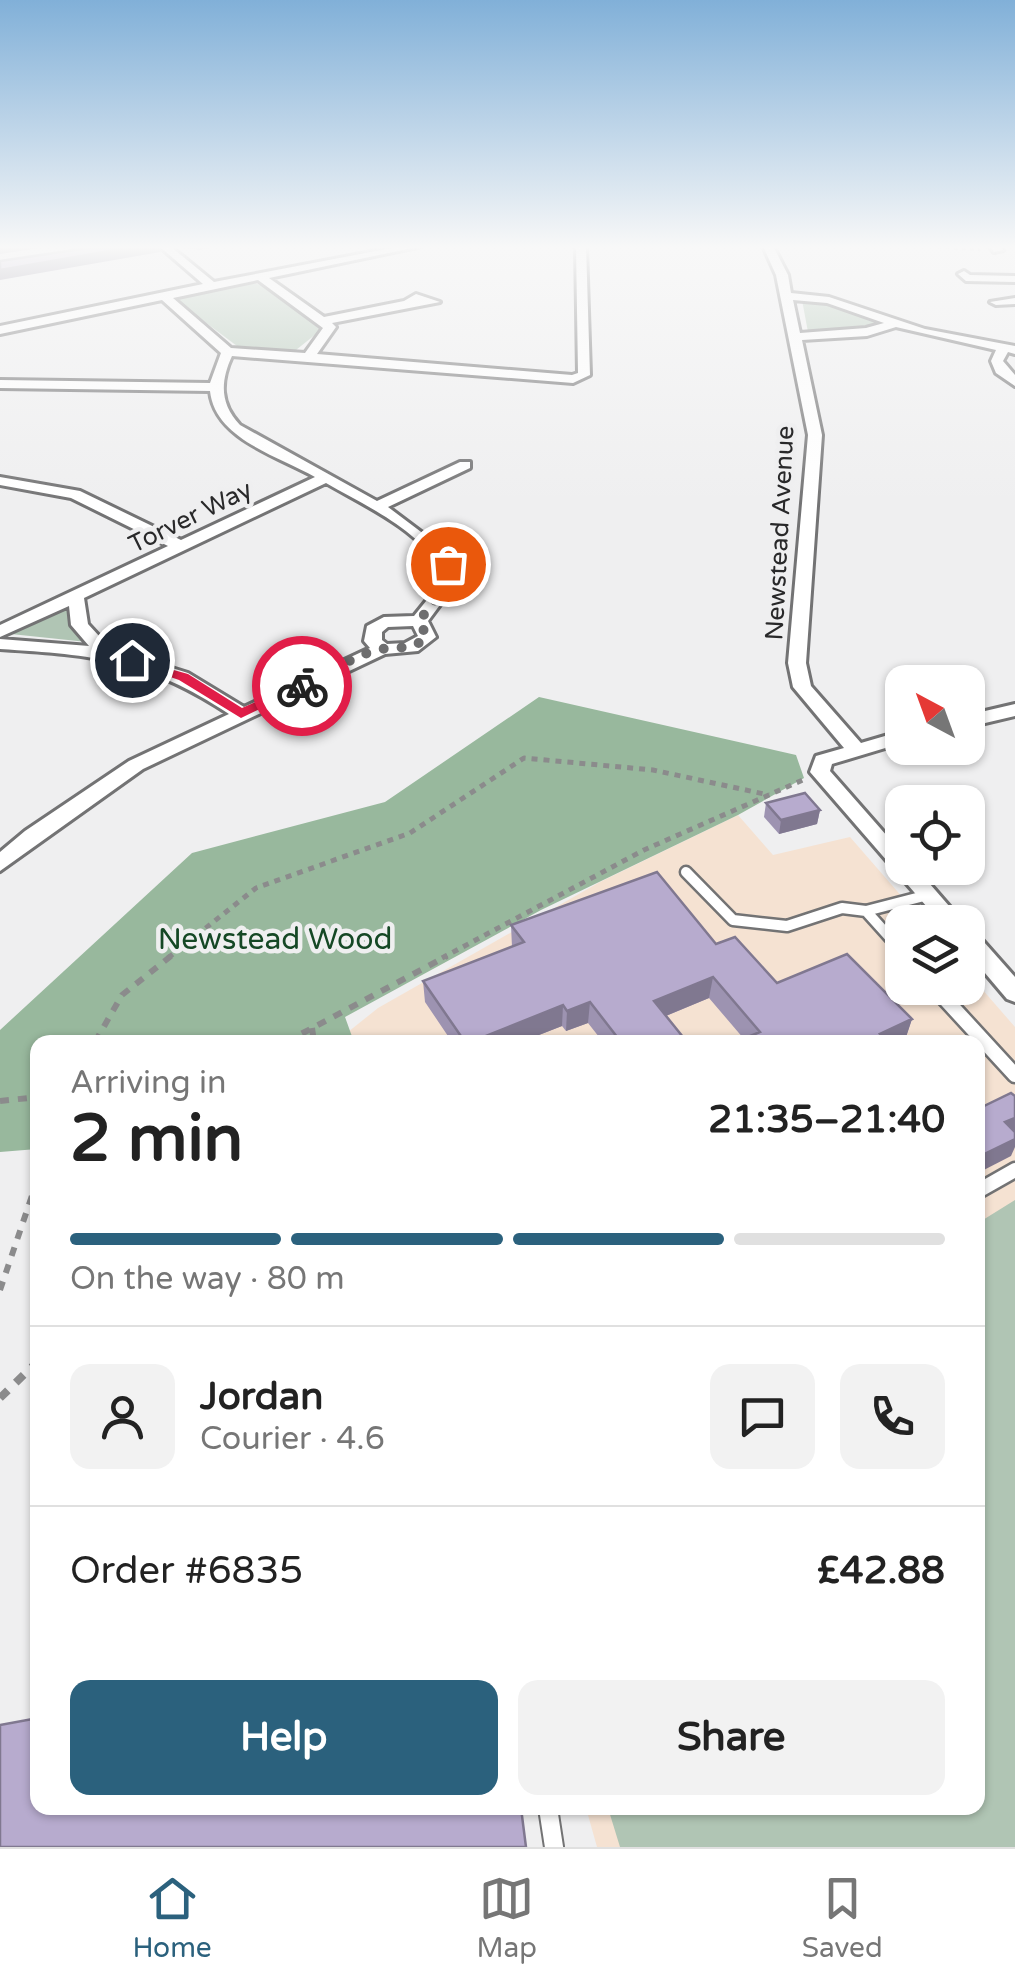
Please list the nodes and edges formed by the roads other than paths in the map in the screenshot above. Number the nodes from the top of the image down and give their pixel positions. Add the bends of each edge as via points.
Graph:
1 (205, 332) edge
2 (328, 332) edge
3 (583, 332) edge
4 (795, 332) edge
5 (864, 332) edge
6 (932, 332) edge
7 (796, 337) junction
8 (1009, 349) edge
9 (228, 352) junction
10 (308, 357) junction
11 (1015, 382) edge
12 (0, 384) edge
13 (214, 387) junction
14 (465, 466) dead end
15 (325, 478) junction
16 (0, 481) edge
17 (376, 507) junction
18 (182, 547) junction
19 (76, 598) junction
20 (419, 621) junction
21 (0, 632) edge
22 (0, 644) edge
23 (382, 649) junction
24 (104, 652) junction
25 (1015, 710) edge
26 (241, 714) junction
27 (985, 717) edge
28 (885, 741) edge
29 (856, 749) junction
30 (885, 846) edge
31 (0, 864) edge
32 (686, 872) dead end
33 (919, 885) edge
34 (928, 895) junction
35 (937, 905) edge
36 (866, 912) junction
37 (885, 933) edge
38 (985, 959) edge
39 (1015, 993) edge
40 (951, 1005) edge
41 (978, 1035) edge
42 (985, 1042) edge
43 (1015, 1075) edge
44 (1015, 1170) edge
45 (985, 1186) edge
46 (549, 1815) edge
47 (554, 1847) edge

1 - 9 street
2 - 10 street
3 - 10 street via 584,375 572,379
4 - 7 street, Newstead Avenue
5 - 7 street
6 - 8 street
7 - 29 street, Newstead Avenue via 815,435 797,662 802,688
8 - 11 street via 997,360
9 - 10 street
9 - 13 street
12 - 13 street
13 - 15 street via 222,416 235,428
14 - 17 street
15 - 17 street
15 - 18 street, Torver Way
16 - 18 street via 75,494
17 - 20 street via 433,544 448,564 447,585
18 - 19 street, Torver Way
19 - 21 street, Torver Way
19 - 24 street via 80,625
20 - 23 street via 427,637 418,645
20 - 23 street via 384,622 373,630 372,641
22 - 24 street
23 - 26 street
24 - 26 street via 184,677
25 - 27 street
26 - 31 street via 136,765
28 - 29 street
29 - 30 street via 823,760 820,772
32 - 36 lane via 732,920 788,926 842,908
33 - 34 street
34 - 35 street
34 - 36 lane
36 - 37 lane
38 - 39 street
40 - 41 lane
42 - 43 lane
44 - 45 lane
46 - 47 lane

